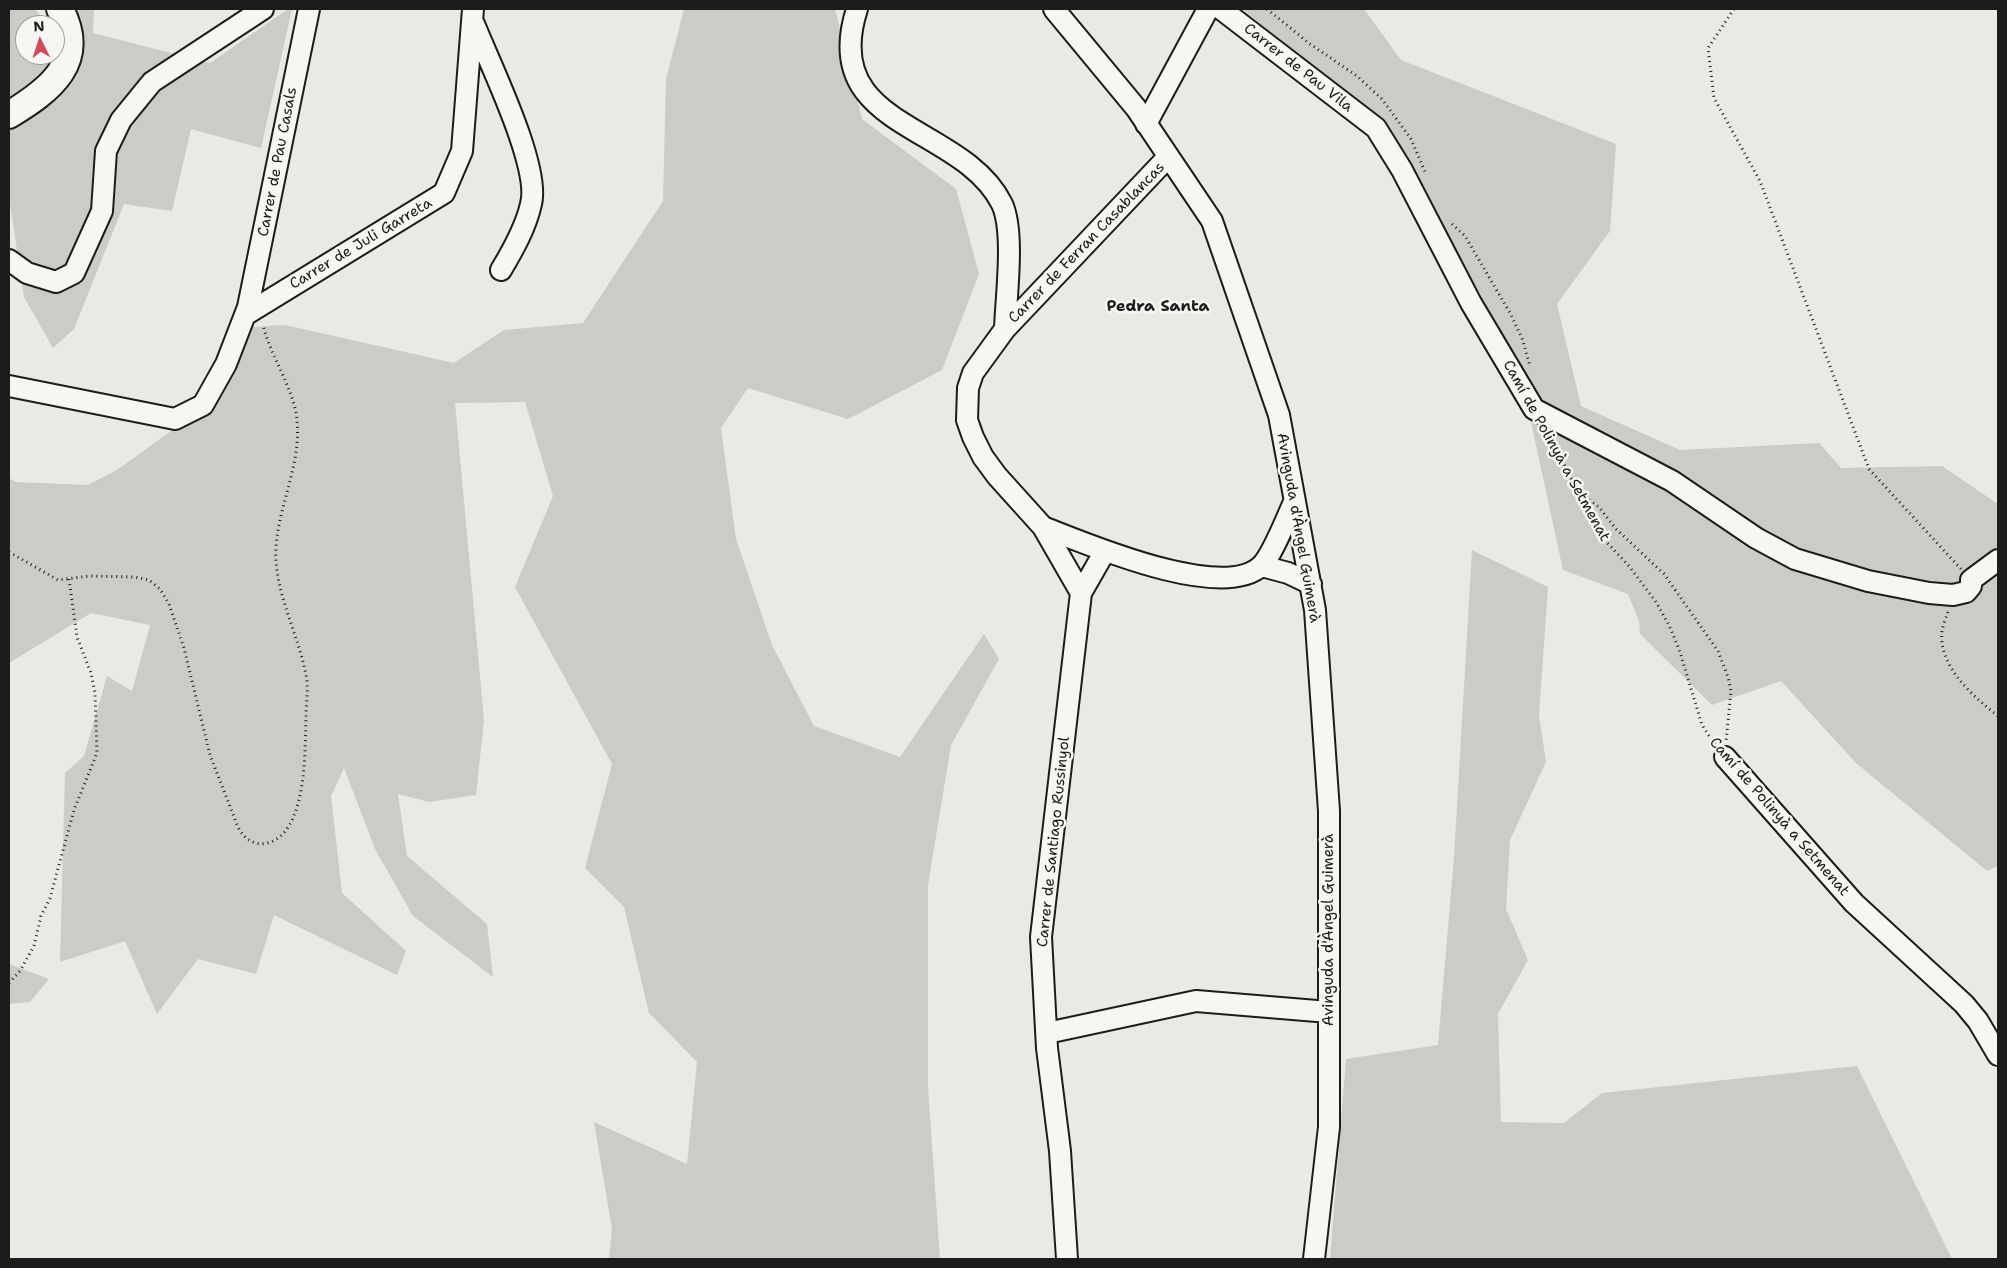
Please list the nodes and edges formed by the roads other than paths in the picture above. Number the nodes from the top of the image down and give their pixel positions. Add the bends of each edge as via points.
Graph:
1 (60, 9) edge
2 (263, 9) edge
3 (309, 9) edge
4 (858, 9) edge
5 (1054, 9) edge
6 (1208, 9) edge
7 (1220, 9) edge
8 (473, 14) edge
9 (9, 115) edge
10 (1146, 124) junction
11 (1376, 128) joint
12 (1168, 157) junction
13 (9, 260) edge
14 (501, 270) dead end
15 (252, 311) junction
16 (1005, 329) junction
17 (9, 386) edge
18 (1294, 502) junction
19 (1043, 527) junction
20 (1105, 550) junction
21 (1998, 560) edge
22 (1262, 566) junction
23 (1311, 584) junction
24 (1081, 593) junction
25 (1725, 758) road end
26 (1329, 1012) junction
27 (1046, 1033) junction
28 (1998, 1055) edge
29 (1067, 1259) edge
30 (1314, 1259) edge

1 - 9 main road via 68,24 70,42 58,79 46,91
2 - 13 street via 152,82 120,120 106,151 102,211 74,272 56,282 27,272
3 - 15 street, Carrer de Pau Casals
4 - 16 street via 853,22 853,62 867,96 883,111 969,165 989,184 1002,206 1008,227
5 - 10 street, Avinguda d'Àngel Guimerà
6 - 10 street
7 - 11 street, Carrer de Pau Vila
8 - 14 street via 529,166 532,203 514,250
8 - 15 street, Carrer de Juli Garreta via 462,151 444,193
10 - 12 street, Avinguda d'Àngel Guimerà
11 - 21 street, Camí de Polinyà a Setmenat via 1402,170 1471,303 1534,409 1672,481 1756,538 1796,559 1868,581 1953,595 1966,592 1971,580
12 - 16 street, Carrer de Ferran Casablancas
12 - 18 street, Avinguda d'Àngel Guimerà via 1212,221 1279,415
15 - 17 street, Carrer de Pau Casals via 203,405 175,419
16 - 19 street via 973,373 968,388 967,420 992,469
18 - 22 street
18 - 23 street, Avinguda d'Àngel Guimerà
19 - 20 street
19 - 24 street
20 - 22 street via 1206,578 1236,577
20 - 24 street, Carrer de Santiago Russinyol
22 - 23 street
23 - 26 street, Avinguda d'Àngel Guimerà via 1329,811
24 - 27 street, Carrer de Santiago Russinyol via 1041,937
25 - 28 street, Camí de Polinyà a Setmenat via 1854,903 1964,1004
26 - 27 street via 1196,1001
26 - 30 street, Avinguda d'Àngel Guimerà via 1328,1127
27 - 29 street, Carrer de Santiago Russinyol via 1060,1151

